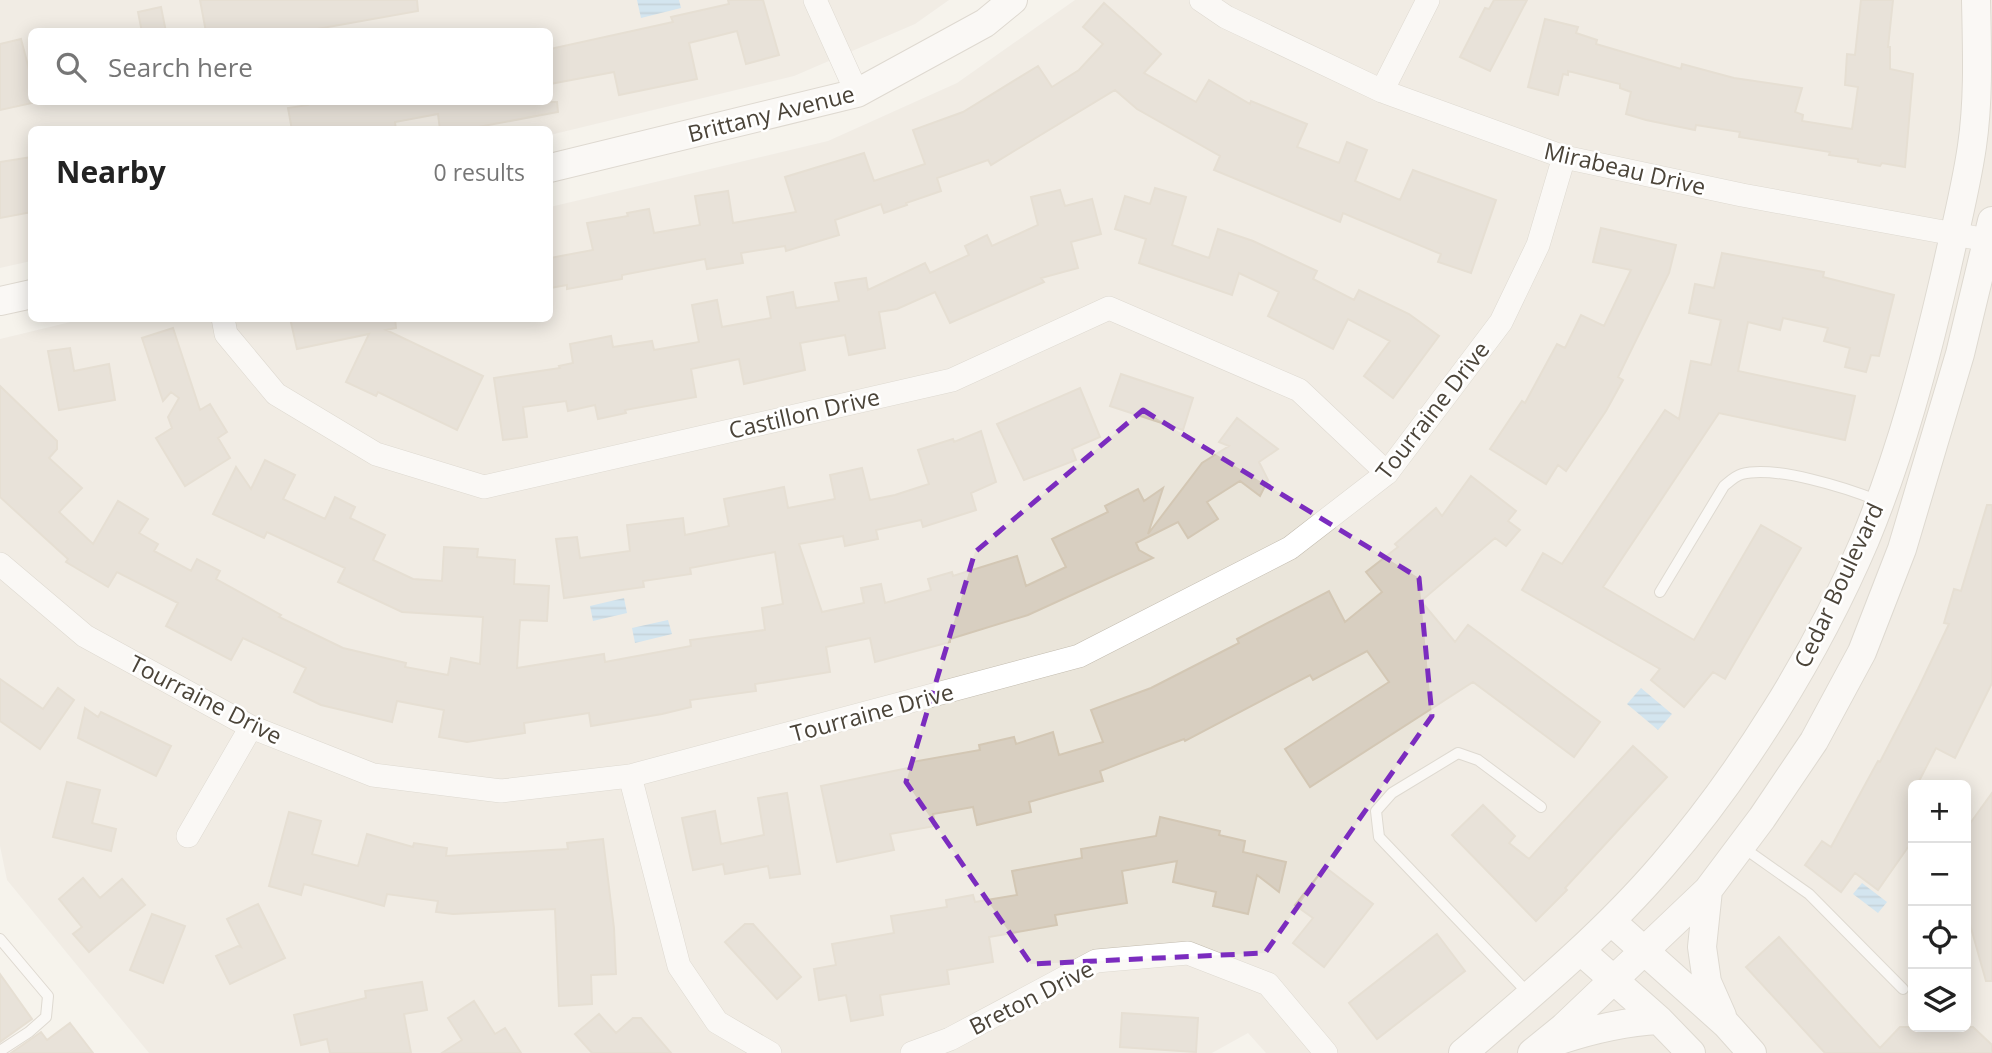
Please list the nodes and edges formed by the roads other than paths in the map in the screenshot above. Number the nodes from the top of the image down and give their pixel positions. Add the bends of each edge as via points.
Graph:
1 (815, 0) edge
2 (1013, 0) edge
3 (1201, 0) edge
4 (1428, 0) edge
5 (1976, 0) edge
6 (1382, 91) junction
7 (857, 93) junction
8 (1564, 157) junction
9 (553, 167) edge
10 (1954, 234) junction
11 (1991, 234) edge
12 (28, 294) edge
13 (0, 301) edge
14 (224, 322) edge
15 (1387, 473) junction
16 (1879, 500) junction
17 (0, 564) edge
18 (1660, 592) dead end
19 (251, 727) junction
20 (630, 776) junction
21 (1541, 807) dead end
22 (188, 836) dead end
23 (1741, 846) junction
24 (1708, 890) junction
25 (1612, 922) junction
26 (0, 939) edge
27 (1581, 951) junction
28 (1643, 951) junction
29 (1615, 979) junction
30 (1903, 989) dead end
31 (1531, 996) junction
32 (1659, 1020) junction
33 (1726, 1024) junction
34 (1535, 1050) edge
35 (0, 1051) edge
36 (770, 1053) edge
37 (912, 1053) edge
38 (1326, 1053) edge
39 (1463, 1053) edge
40 (1690, 1053) edge
41 (1752, 1053) edge

1 - 7 street
2 - 7 street, Brittany Avenue via 985,23
3 - 6 street, Mirabeau Drive via 1226,17
4 - 6 street
5 - 10 street, Cedar Boulevard via 1972,145
6 - 8 street, Mirabeau Drive
7 - 9 street, Brittany Avenue
8 - 10 street, Mirabeau Drive
8 - 15 street, Tourraine Drive via 1538,245 1501,322
10 - 11 street, Mirabeau Drive
10 - 16 street, Cedar Boulevard via 1926,357
11 - 23 street, Cedar Boulevard via 1932,452 1902,549 1862,652 1814,741
12 - 13 street
14 - 15 street, Castillon Drive via 226,334 275,394 376,454 484,486 952,380 1109,309 1298,390
15 - 20 street, Tourraine Drive via 1290,548 1079,656
16 - 18 lane via 1787,474 1745,472 1735,476 1724,486
16 - 25 street, Cedar Boulevard via 1821,632 1770,717 1711,804
17 - 19 street, Tourraine Drive via 85,636
19 - 20 street, Tourraine Drive via 373,775 501,790
19 - 22 street
20 - 36 street via 679,966 718,1022
21 - 31 lane via 1478,760 1458,753 1392,793 1376,811 1379,837
23 - 24 street, Cedar Boulevard
23 - 30 lane via 1809,894
24 - 28 street, Cedar Boulevard
24 - 33 street via 1702,947 1706,982
25 - 27 street, Cedar Boulevard
25 - 28 street
26 - 35 lane via 48,996 46,1017
27 - 29 street
27 - 31 street, Cedar Boulevard
28 - 29 street, Cedar Boulevard
28 - 33 street
29 - 32 street
29 - 34 street, Cedar Boulevard
31 - 39 street, Cedar Boulevard
32 - 34 street via 1583,1032
32 - 40 street
33 - 41 street
37 - 38 street, Breton Drive via 950,1039 1096,961 1188,953 1268,984

